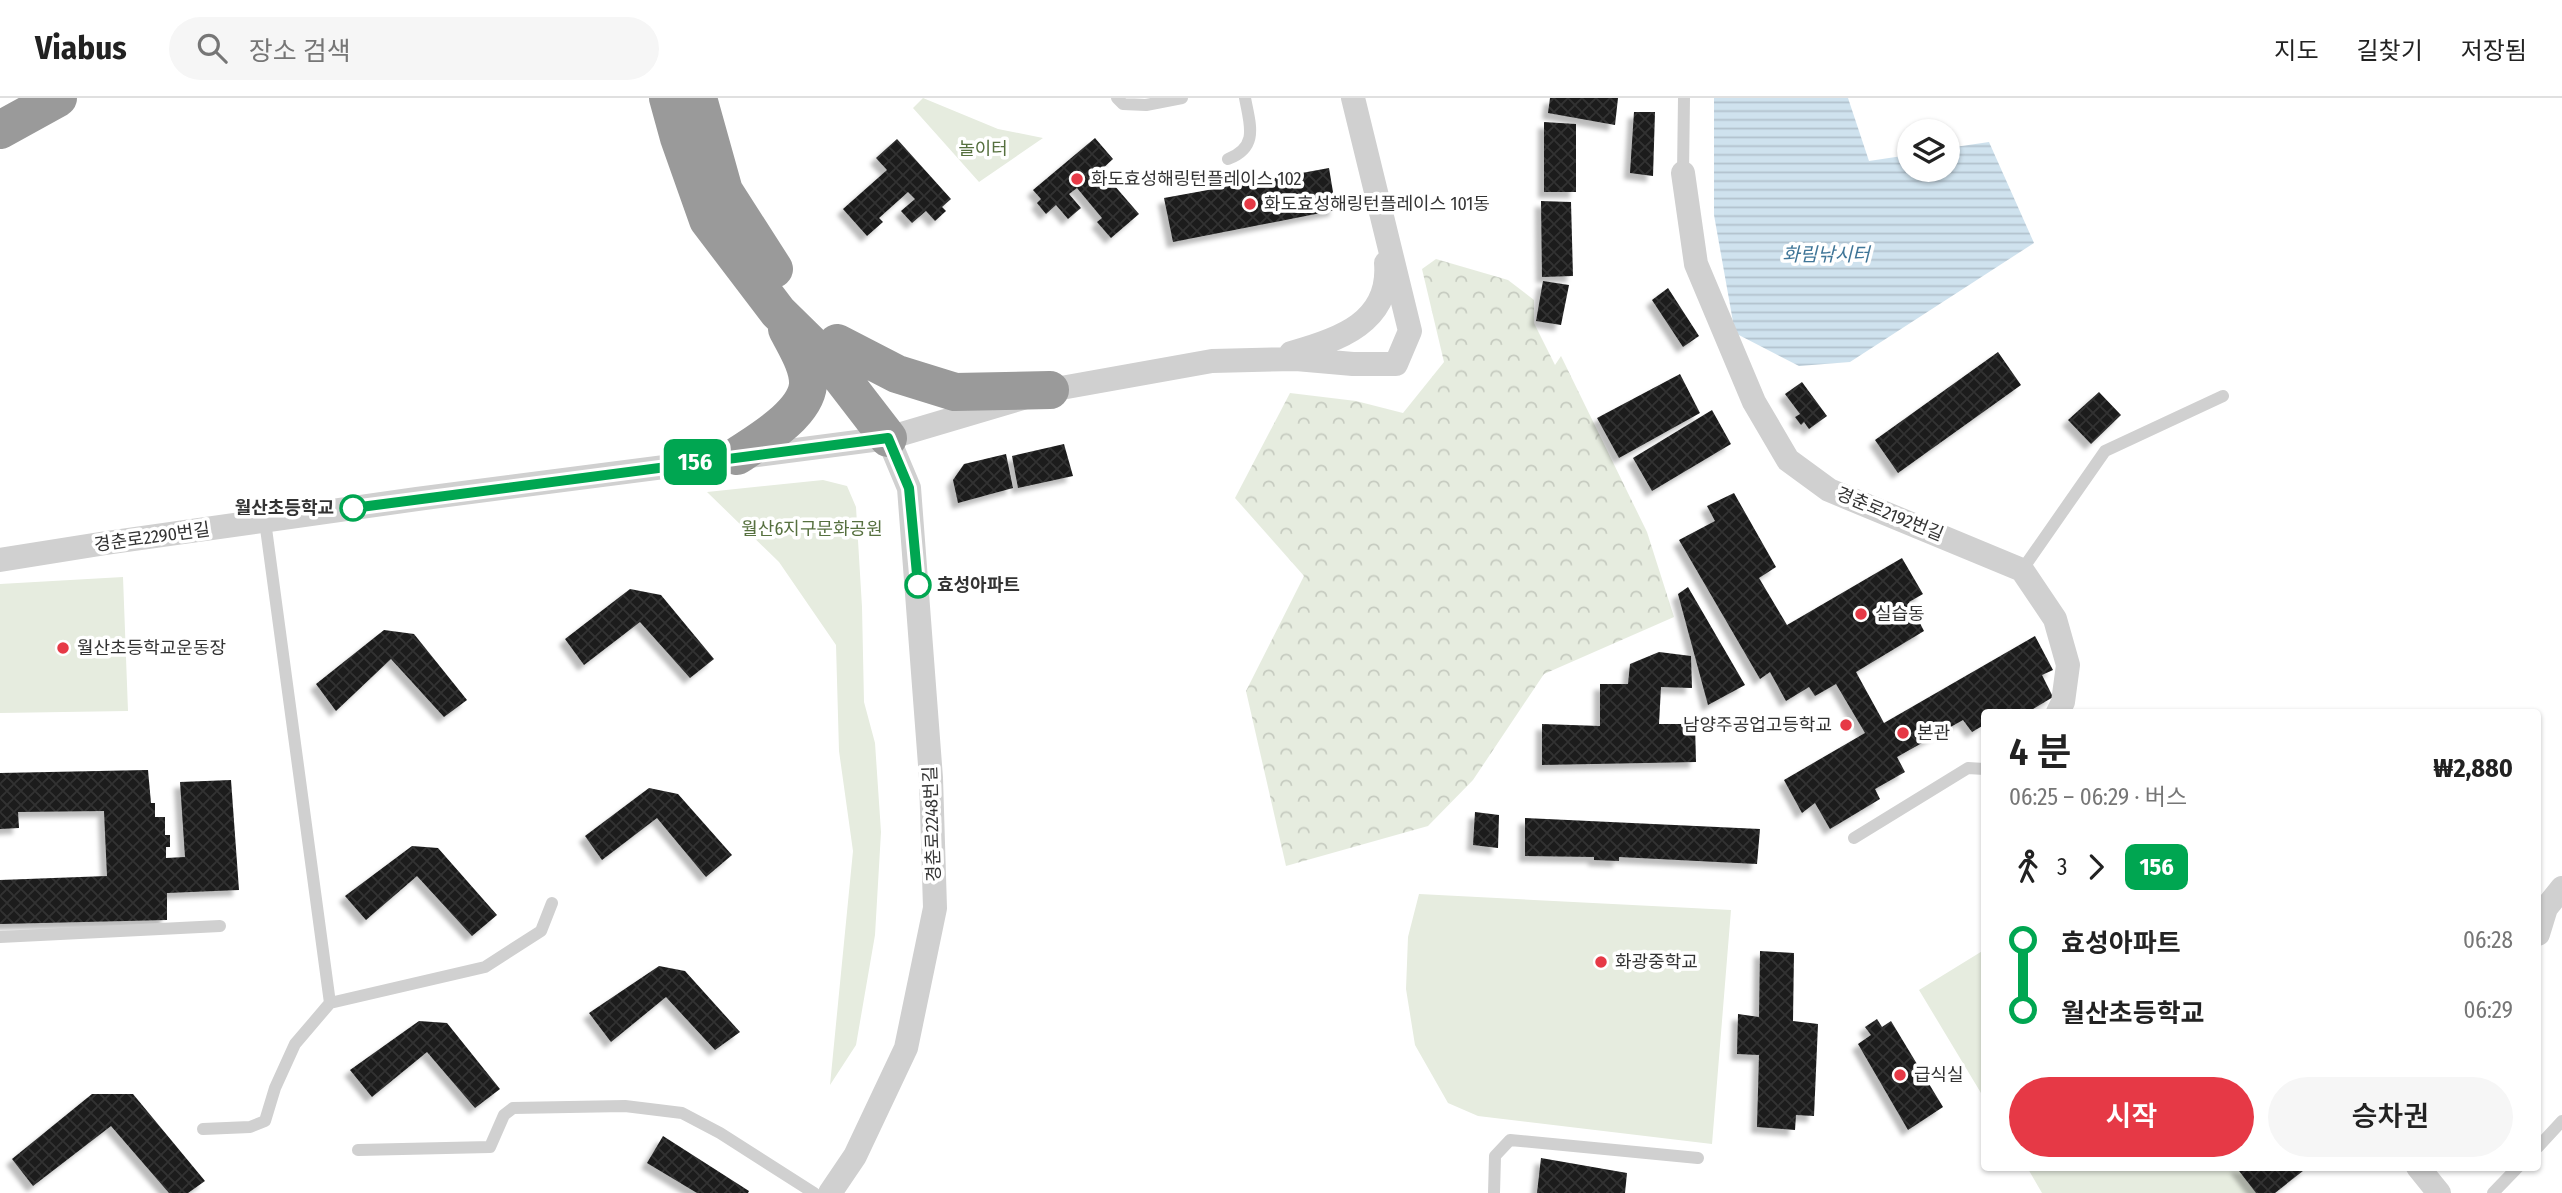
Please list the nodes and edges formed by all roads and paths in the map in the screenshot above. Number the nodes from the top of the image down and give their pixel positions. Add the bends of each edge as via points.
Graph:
1 (668, 98) edge
2 (698, 98) edge
3 (1117, 98) edge
4 (1182, 98) edge
5 (1245, 98) edge
6 (1353, 98) edge
7 (1684, 98) edge
8 (57, 99) edge
9 (0, 130) edge
10 (1228, 159) dead end
11 (1682, 173) joint
12 (1383, 220) junction
13 (778, 312) junction
14 (837, 343) junction
15 (1270, 359) junction
16 (1050, 390) junction
17 (2223, 396) dead end
18 (888, 438) junction
19 (737, 456) junction
20 (265, 521) junction
21 (0, 561) edge
22 (2022, 570) junction
23 (2060, 709) edge
24 (1981, 769) edge
25 (1854, 838) dead end
26 (2562, 888) edge
27 (552, 903) dead end
28 (2541, 924) edge
29 (220, 926) dead end
30 (0, 937) edge
31 (330, 1003) junction
32 (2562, 1121) edge
33 (203, 1129) dead end
34 (2541, 1144) edge
35 (358, 1150) dead end
36 (1698, 1158) dead end
37 (2421, 1171) edge
38 (2514, 1171) edge
39 (814, 1193) edge
40 (830, 1193) edge
41 (1494, 1193) edge
42 (2439, 1193) edge
43 (2493, 1193) edge

1 - 13 highway via 708,220
2 - 14 highway via 724,191 777,273
3 - 4 lane via 1123,104 1146,105
5 - 10 lane via 1251,128 1248,144 1241,154
6 - 12 street
7 - 11 lane
8 - 9 highway
11 - 22 street, 경춘로2192번길 via 1696,264 1754,402 1788,460 1829,490
12 - 15 street via 1387,282 1377,307 1352,332
12 - 15 street via 1410,331 1396,364
13 - 18 highway via 831,364
13 - 19 highway via 804,365 808,385 783,424
14 - 16 highway via 897,374 955,392
14 - 18 highway
15 - 16 street, 경춘로2290번길 via 1212,361
16 - 18 street, 경춘로2290번길
17 - 22 lane via 2105,451
18 - 19 street, 경춘로2290번길
18 - 40 street, 경춘로2248번길 via 909,488 932,778 935,908 906,1048 855,1156
19 - 20 street, 경춘로2290번길
20 - 21 street, 경춘로2290번길
20 - 31 lane
22 - 23 street via 2055,620 2068,665
24 - 25 lane via 1968,768
26 - 28 street via 2546,908
27 - 31 lane via 541,932 485,967
29 - 30 lane
31 - 33 lane via 295,1044 265,1121 250,1127
32 - 34 lane
35 - 39 lane via 490,1147 504,1115 513,1108 625,1106 682,1113
36 - 41 lane via 1510,1140 1495,1156
37 - 42 street
38 - 43 lane

